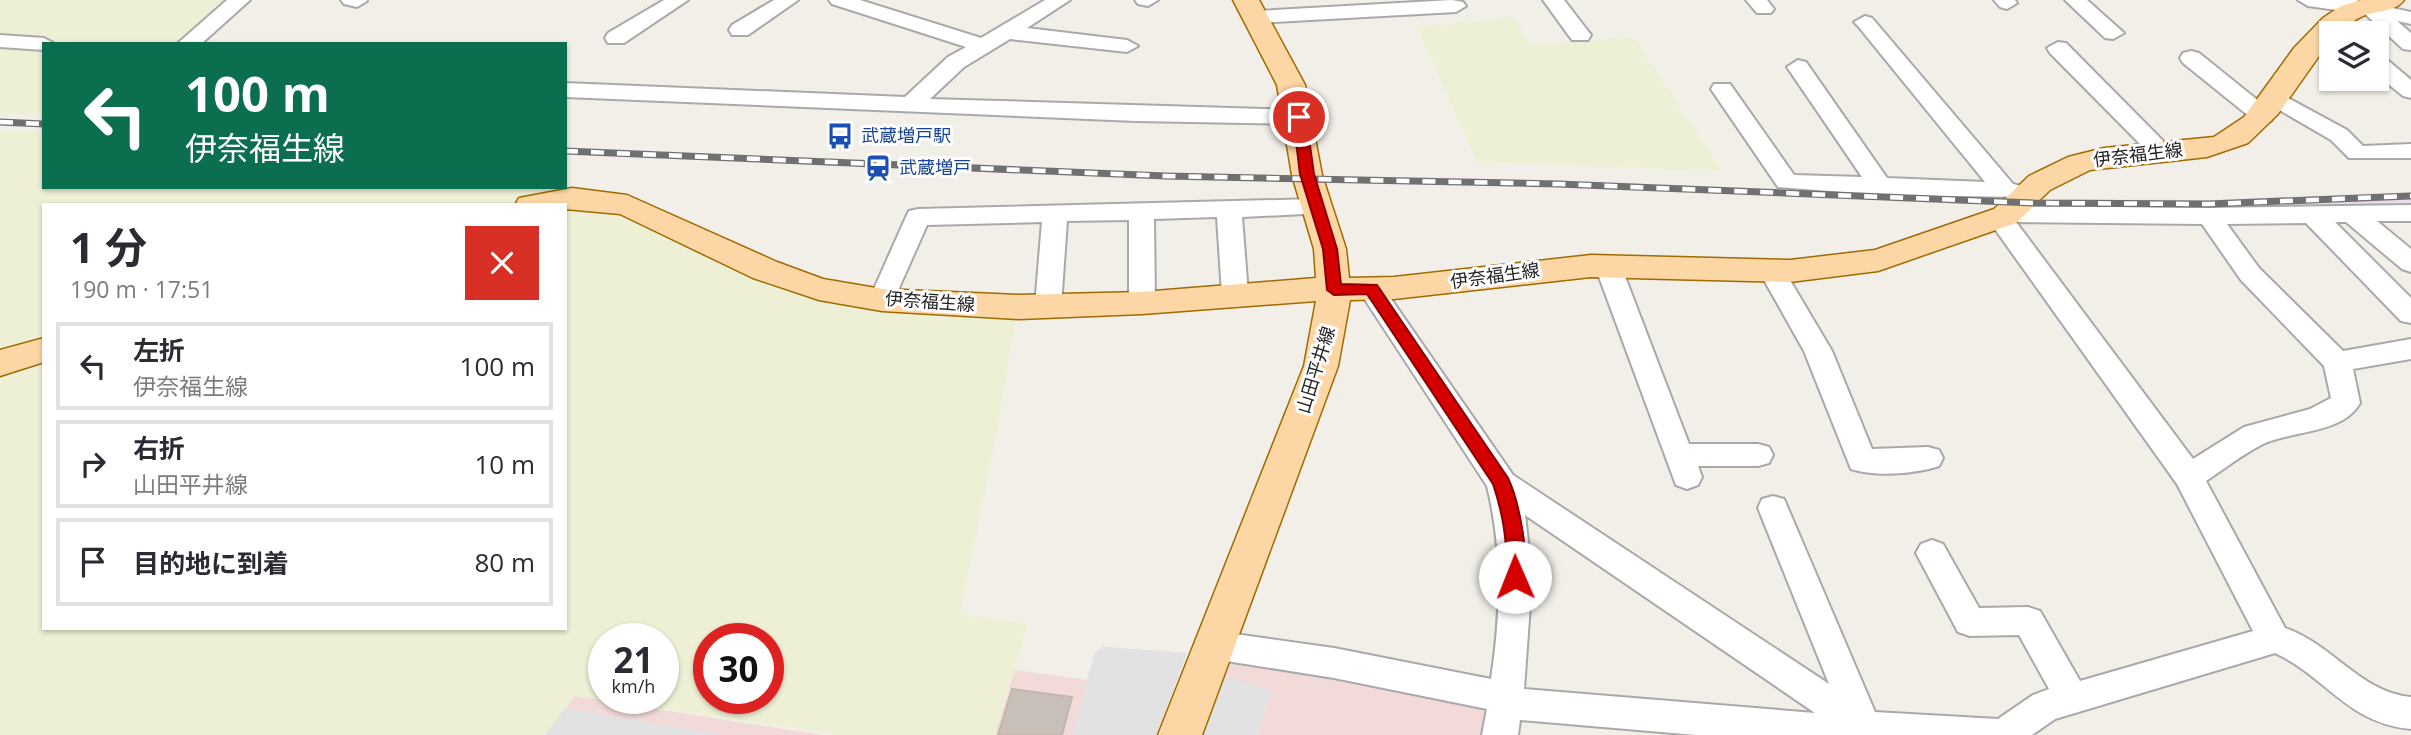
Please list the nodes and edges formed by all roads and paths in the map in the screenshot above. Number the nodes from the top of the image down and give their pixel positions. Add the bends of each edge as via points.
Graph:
1 (240, 0) edge
2 (351, 0) edge
3 (678, 0) edge
4 (788, 0) edge
5 (839, 0) edge
6 (1060, 0) edge
7 (1553, 0) edge
8 (2075, 0) edge
9 (2308, 0) edge
10 (357, 1) edge
11 (2364, 3) edge
12 (1455, 6) dead end
13 (1252, 9) edge
14 (2411, 18) edge
15 (2342, 21) edge
16 (1865, 22) dead end
17 (740, 30) dead end
18 (1003, 32) junction
19 (2113, 33) dead end
20 (1580, 36) dead end
21 (616, 38) dead end
22 (0, 41) edge
23 (2319, 41) edge
24 (190, 42) edge
25 (42, 44) edge
26 (2411, 44) edge
27 (982, 45) junction
28 (1127, 46) dead end
29 (2058, 48) dead end
30 (2191, 58) dead end
31 (1798, 67) dead end
32 (2389, 73) edge
33 (1722, 89) dead end
34 (567, 90) edge
35 (2411, 91) edge
36 (911, 104) junction
37 (2270, 107) junction
38 (1299, 117) junction
39 (2411, 150) edge
40 (2160, 151) junction
41 (1881, 187) junction
42 (542, 203) edge
43 (2011, 204) junction
44 (1316, 207) junction
45 (1229, 209) junction
46 (1141, 211) junction
47 (2411, 213) edge
48 (1055, 214) junction
49 (2353, 215) junction
50 (2209, 216) junction
51 (2314, 216) junction
52 (2411, 263) edge
53 (1608, 266) junction
54 (1773, 271) junction
55 (1371, 289) junction
56 (1334, 290) junction
57 (1236, 295) junction
58 (883, 300) junction
59 (1142, 303) junction
60 (1048, 306) junction
61 (2411, 314) edge
62 (2411, 349) edge
63 (42, 351) edge
64 (2337, 362) junction
65 (0, 363) edge
66 (1758, 455) dead end
67 (1928, 457) dead end
68 (2189, 477) junction
69 (1502, 482) junction
70 (1773, 508) dead end
71 (1932, 553) dead end
72 (2269, 636) junction
73 (1214, 645) junction
74 (1506, 697) junction
75 (2071, 697) junction
76 (2392, 718) edge
77 (1867, 731) edge
78 (2016, 731) edge
79 (1180, 735) edge
80 (1500, 735) edge

1 - 24 street
2 - 10 street
3 - 21 street
4 - 17 street
5 - 27 street
6 - 18 street
7 - 20 street
8 - 19 street
9 - 11 street
11 - 14 street
11 - 15 main road, 伊奈福生線
11 - 26 street
12 - 13 street
13 - 38 main road, 山田平井線 via 1285,70
16 - 43 street
18 - 27 street
18 - 28 street
22 - 25 street
23 - 37 main road, 伊奈福生線 via 2308,48
27 - 36 street via 956,62
29 - 40 street
30 - 37 street
31 - 41 street
32 - 35 street
33 - 41 street via 1787,182
34 - 36 street
36 - 38 street
37 - 39 street via 2339,135 2357,153
37 - 40 main road, 伊奈福生線 via 2236,139
38 - 44 main road, 山田平井線
40 - 43 main road, 伊奈福生線 via 2086,161 2051,175
41 - 43 street
42 - 58 main road, 伊奈福生線 via 572,198 627,205 765,270 819,289
43 - 50 street
43 - 54 main road, 伊奈福生線 via 1878,260
43 - 68 street
44 - 45 street
44 - 56 main road, 山田平井線 via 1330,249
45 - 46 street
45 - 57 street
46 - 48 street
46 - 59 street
47 - 49 street
48 - 58 street via 918,217
48 - 60 street
49 - 51 street
49 - 52 street
50 - 51 street
50 - 64 street via 2250,274
51 - 61 street
53 - 54 main road, 伊奈福生線
53 - 55 main road, 伊奈福生線 via 1551,268 1477,281
53 - 66 street via 1682,466
54 - 67 street via 1818,351 1862,461
55 - 56 main road, 伊奈福生線
55 - 69 street
56 - 57 main road, 伊奈福生線
56 - 73 main road, 山田平井線 via 1321,366
57 - 59 main road, 伊奈福生線
58 - 60 main road, 伊奈福生線
59 - 60 main road, 伊奈福生線
62 - 64 street
63 - 65 main road
64 - 68 street via 2346,403 2319,418 2254,435
68 - 72 street via 2270,630
69 - 74 street via 1515,550 1514,630
69 - 77 street
70 - 77 street
71 - 75 street via 1970,622 2028,621
72 - 75 street via 2266,642
72 - 76 street via 2299,649
73 - 74 street
73 - 79 main road, 山田平井線
74 - 77 street via 1516,705
74 - 80 street
75 - 78 street via 2045,706
77 - 78 street

